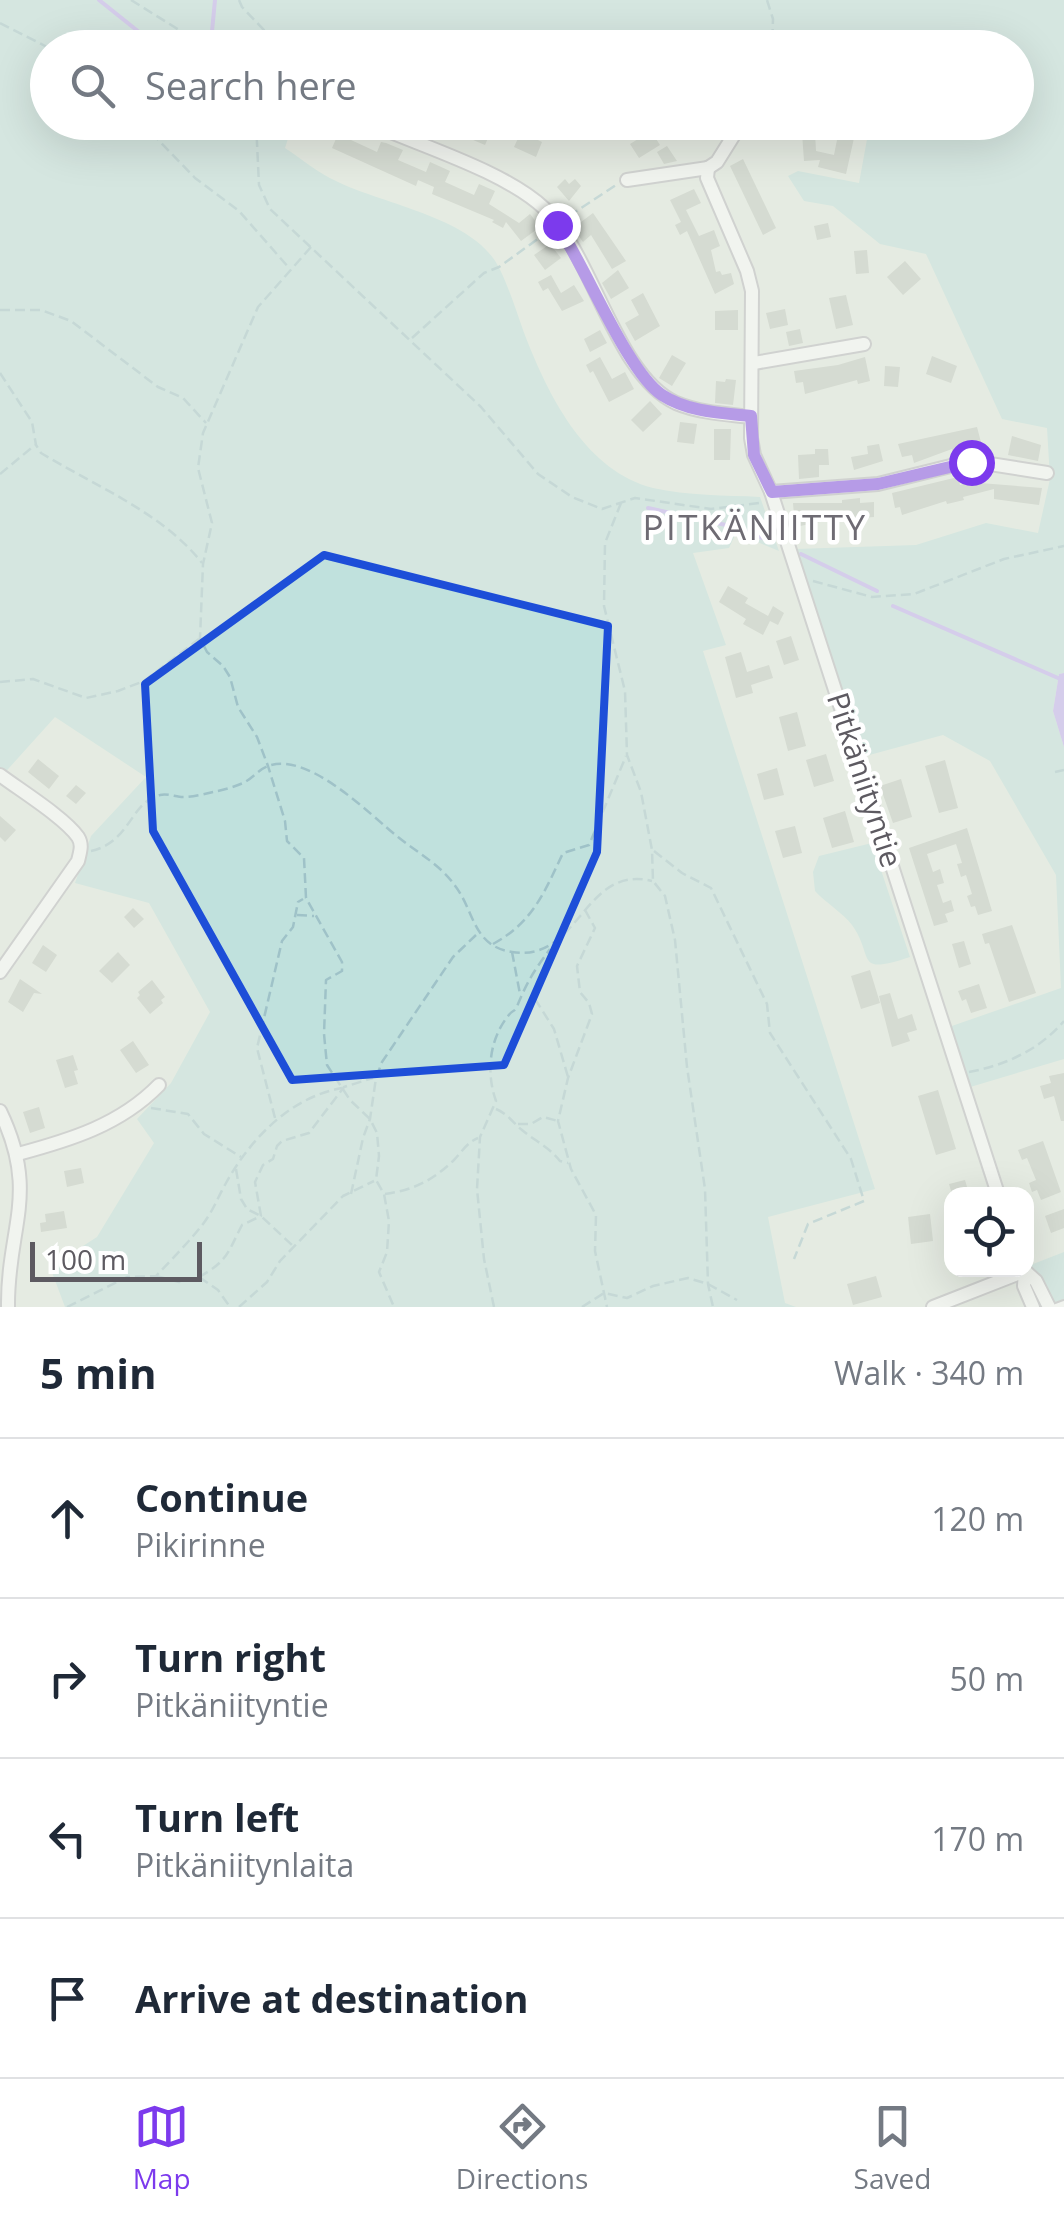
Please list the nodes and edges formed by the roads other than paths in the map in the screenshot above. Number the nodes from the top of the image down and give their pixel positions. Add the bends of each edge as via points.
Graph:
1 (408, 140) edge
2 (730, 140) edge
3 (708, 168) junction
4 (627, 180) road end
5 (864, 344) dead end
6 (754, 363) junction
7 (751, 416) junction
8 (1047, 473) dead end
9 (769, 497) junction
10 (0, 775) edge
11 (0, 972) edge
12 (159, 1085) dead end
13 (0, 1110) edge
14 (18, 1154) junction
15 (996, 1187) edge
16 (1008, 1277) edge
17 (1025, 1277) edge
18 (1032, 1277) edge
19 (1064, 1304) edge
20 (8, 1307) edge
21 (933, 1307) edge
22 (1033, 1307) edge
23 (1052, 1307) edge

1 - 7 street via 512,185 547,211 632,360 658,393 702,410
2 - 3 street
3 - 4 street
3 - 6 street, Pitkäniityntie via 747,271
5 - 6 street
6 - 7 street, Pitkäniityntie
7 - 9 street, Pitkäniityntie via 754,455
8 - 9 street via 971,462 878,484
9 - 15 street, Pitkäniityntie
10 - 11 street via 68,827 79,838 80,853
12 - 14 street via 139,1106 80,1136
13 - 14 street
14 - 20 street via 21,1208
16 - 21 street
17 - 22 street
18 - 23 street
19 - 23 lane

